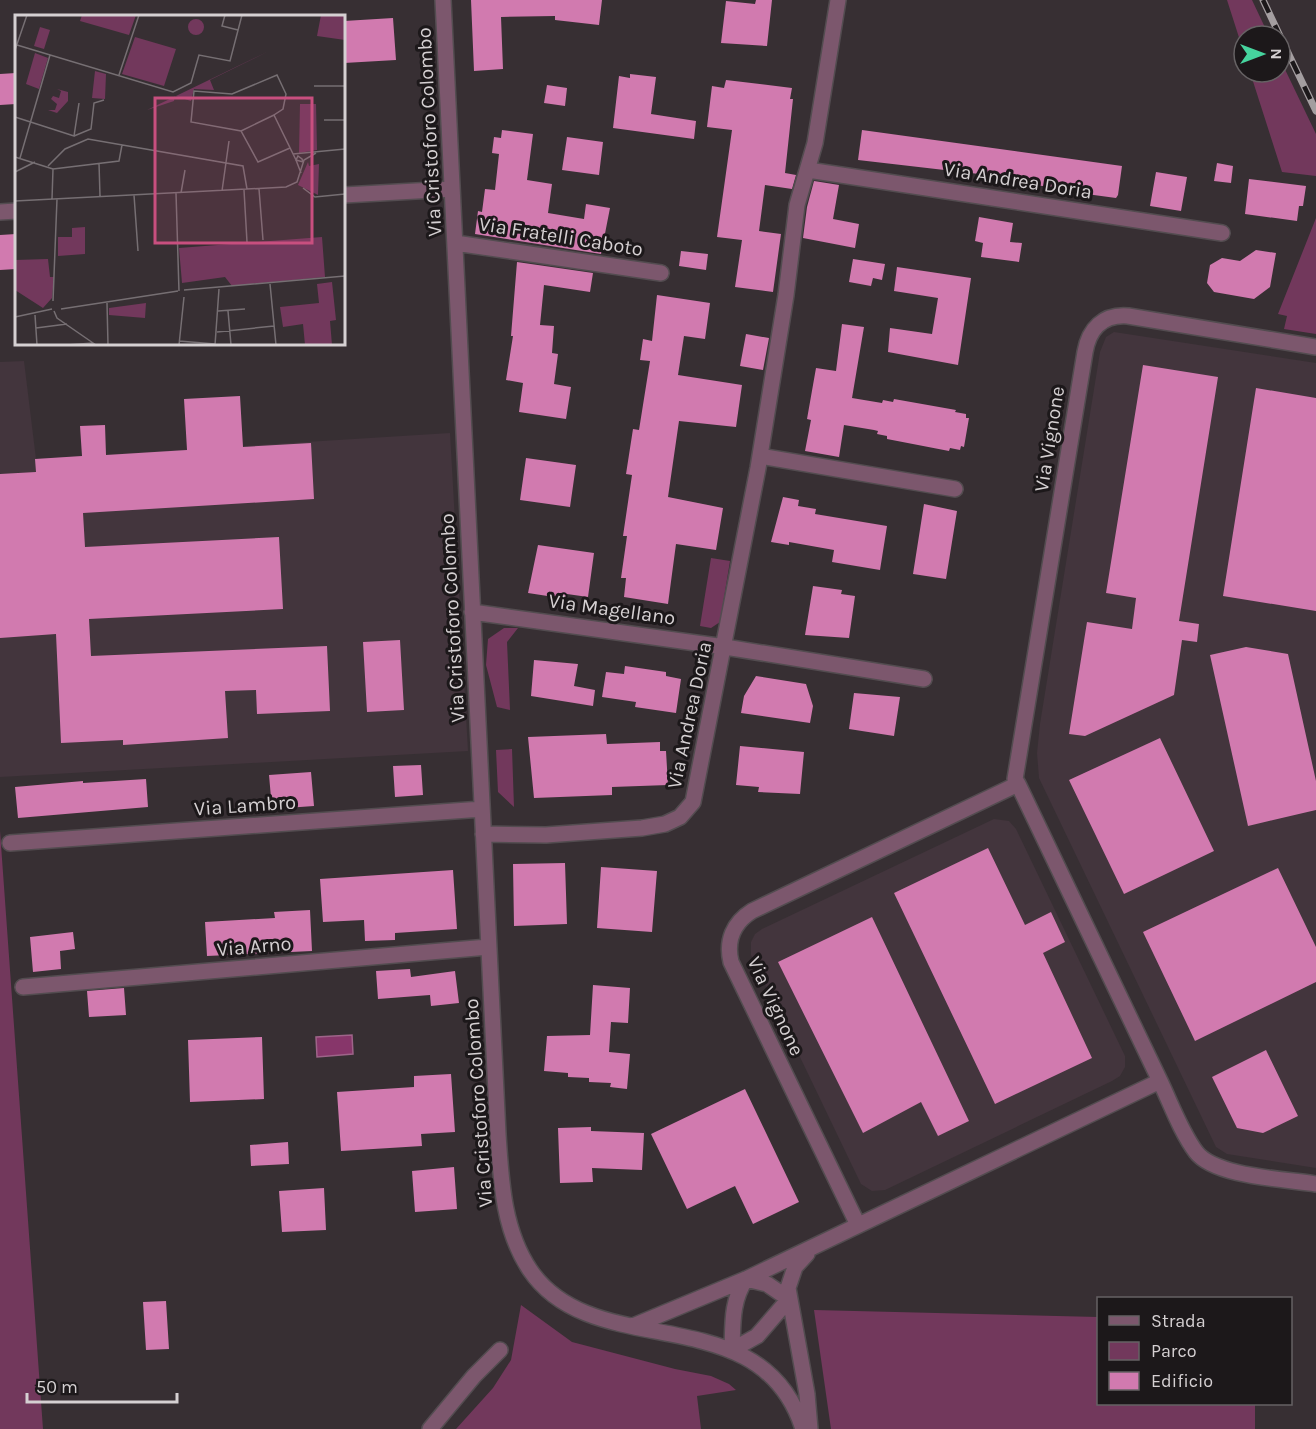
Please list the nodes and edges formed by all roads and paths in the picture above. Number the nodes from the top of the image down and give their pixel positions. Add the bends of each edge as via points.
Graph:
1 (443, 0) edge
2 (838, 0) edge
3 (808, 170) junction
4 (452, 189) junction
5 (345, 195) edge
6 (15, 211) edge
7 (0, 212) edge
8 (1222, 233) dead end
9 (455, 243) junction
10 (661, 273) dead end
11 (1316, 347) edge
12 (760, 456) junction
13 (955, 489) dead end
14 (472, 612) junction
15 (725, 647) junction
16 (924, 679) dead end
17 (1018, 784) junction
18 (482, 809) junction
19 (483, 834) junction
20 (10, 843) dead end
21 (488, 947) junction
22 (23, 987) dead end
23 (1160, 1081) junction
24 (1316, 1184) edge
25 (858, 1225) junction
26 (831, 1239) junction
27 (746, 1279) junction
28 (789, 1299) junction
29 (633, 1326) junction
30 (500, 1350) dead end
31 (732, 1350) junction
32 (430, 1429) edge
33 (803, 1429) edge
34 (810, 1429) edge

1 - 4 street, Via Cristoforo Colombo
2 - 3 street, Via Andrea Doria
3 - 8 street, Via Andrea Doria
3 - 12 street, Via Andrea Doria via 797,205
4 - 5 street
4 - 9 street, Via Cristoforo Colombo
6 - 7 street
9 - 10 street, Via Fratelli Caboto
9 - 14 street, Via Cristoforo Colombo
11 - 17 street, Via Vignone via 1119,315 1100,322 1091,331
12 - 13 street
12 - 15 street, Via Andrea Doria
14 - 15 street, Via Magellano
14 - 18 street, Via Cristoforo Colombo
15 - 16 street, Via Magellano
15 - 19 street, Via Andrea Doria via 693,802 680,817 642,828 546,835
17 - 23 street, Via Vignone
17 - 25 street, Via Vignone via 752,911 732,933 731,962
18 - 19 street, Via Cristoforo Colombo
18 - 20 street, Via Lambro
19 - 21 street, Via Cristoforo Colombo
21 - 22 street, Via Arno
21 - 29 street, Via Cristoforo Colombo via 500,1164 511,1232 528,1268 549,1292 586,1312
23 - 24 street, Via Vignone via 1196,1151 1210,1164
23 - 25 street
25 - 26 street
26 - 27 street
26 - 28 street via 802,1257 790,1279
27 - 28 street via 767,1284
27 - 29 street
27 - 31 street via 734,1306
28 - 31 street via 762,1330
28 - 34 street
29 - 31 street
30 - 32 street
31 - 33 street via 773,1380 793,1405

